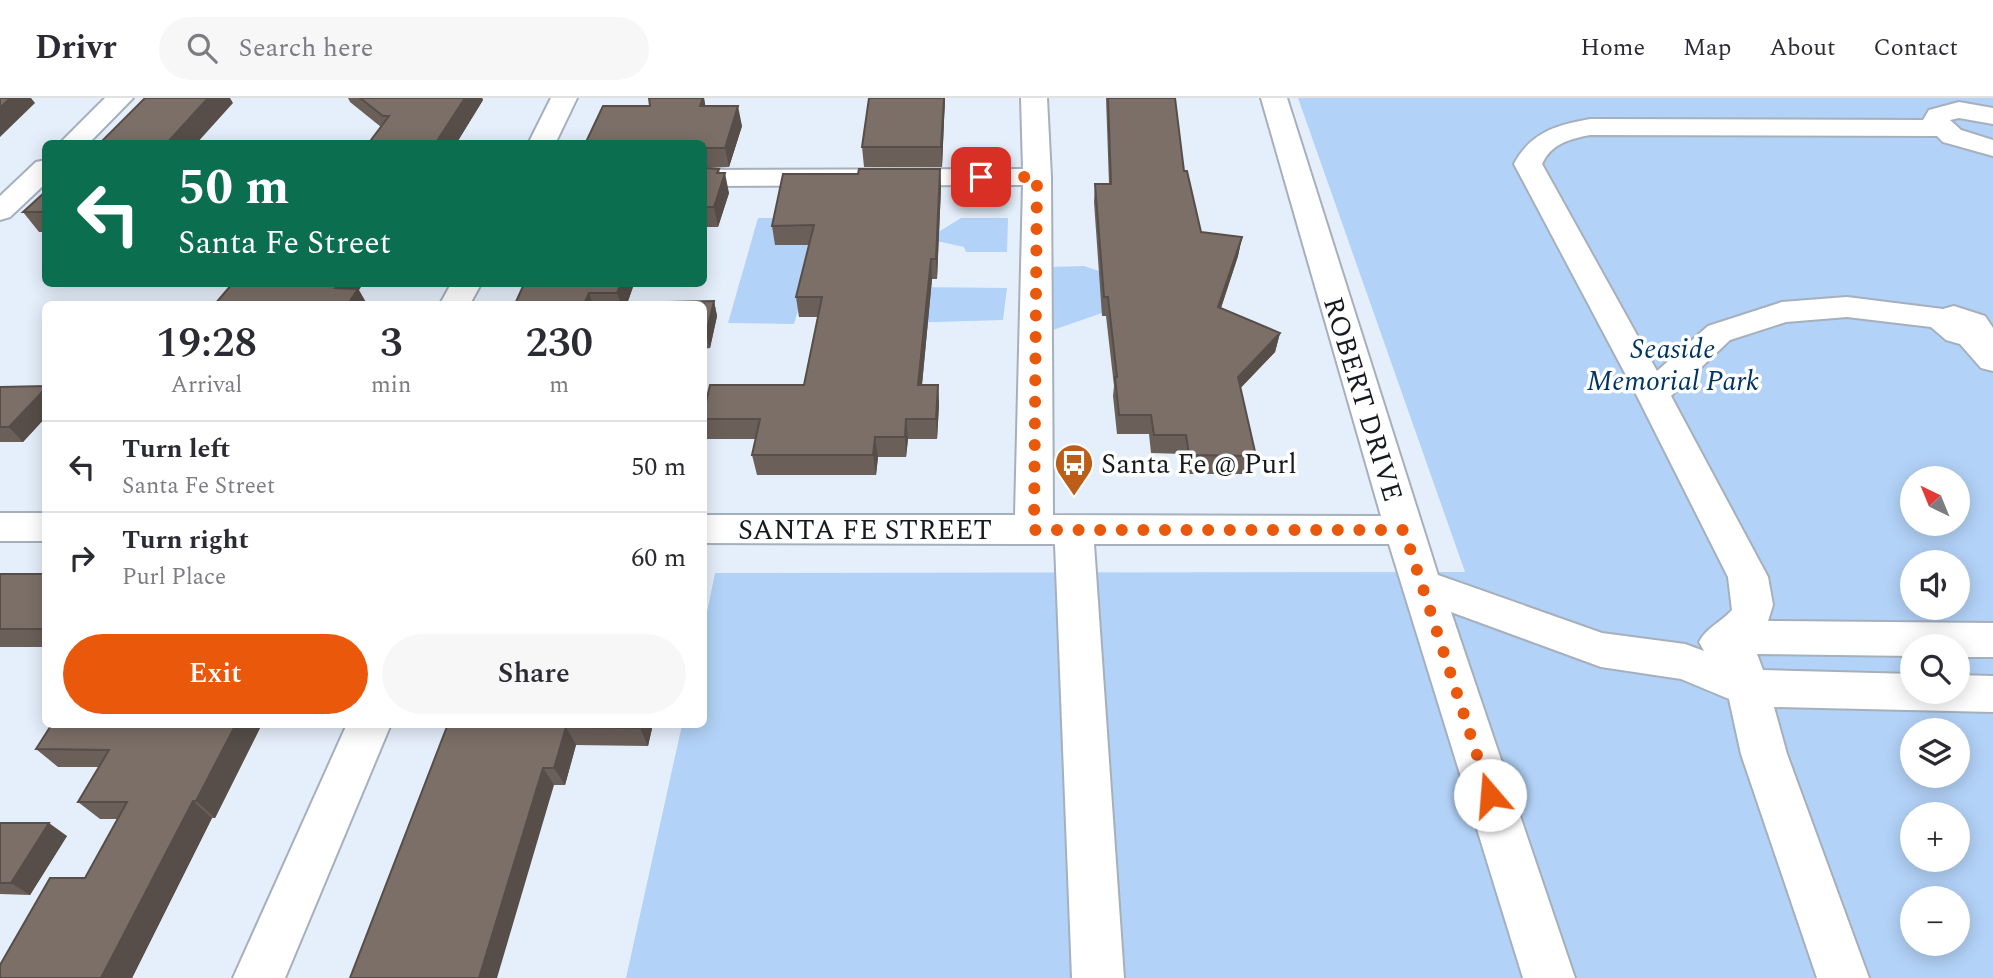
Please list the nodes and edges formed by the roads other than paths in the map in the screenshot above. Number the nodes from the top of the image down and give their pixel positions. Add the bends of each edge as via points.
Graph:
1 (120, 98) edge
2 (564, 98) edge
3 (1034, 98) edge
4 (1274, 98) edge
5 (1993, 116) edge
6 (1942, 128) junction
7 (76, 140) edge
8 (543, 140) edge
9 (1993, 148) edge
10 (42, 174) edge
11 (1037, 177) junction
12 (707, 178) edge
13 (0, 211) edge
14 (1975, 332) edge
15 (1653, 394) junction
16 (0, 527) edge
17 (42, 527) edge
18 (707, 529) edge
19 (1054, 530) junction
20 (1404, 530) junction
21 (1422, 585) junction
22 (1730, 637) junction
23 (1993, 640) edge
24 (1685, 662) junction
25 (1748, 688) junction
26 (1993, 694) edge
27 (367, 728) edge
28 (259, 978) edge
29 (1098, 978) edge
30 (1549, 978) edge
31 (1843, 978) edge

1 - 7 street
2 - 8 street
3 - 11 street
4 - 20 street, ROBERT DRIVE
5 - 6 street via 1946,111 1936,121
6 - 9 street via 1968,142
6 - 15 street via 1590,127 1556,134 1534,150 1528,164
10 - 13 street
11 - 12 street
11 - 19 street
14 - 15 street via 1847,307 1782,312 1719,333
15 - 22 street via 1748,577 1755,603 1750,621
16 - 17 street
18 - 19 street, SANTA FE STREET
19 - 20 street, SANTA FE STREET
19 - 29 street
20 - 21 street, ROBERT DRIVE
21 - 24 street via 1601,650
21 - 30 street, ROBERT DRIVE
22 - 23 street
22 - 24 street
22 - 25 street
24 - 25 street
25 - 26 street
25 - 31 street via 1764,754
27 - 28 street

